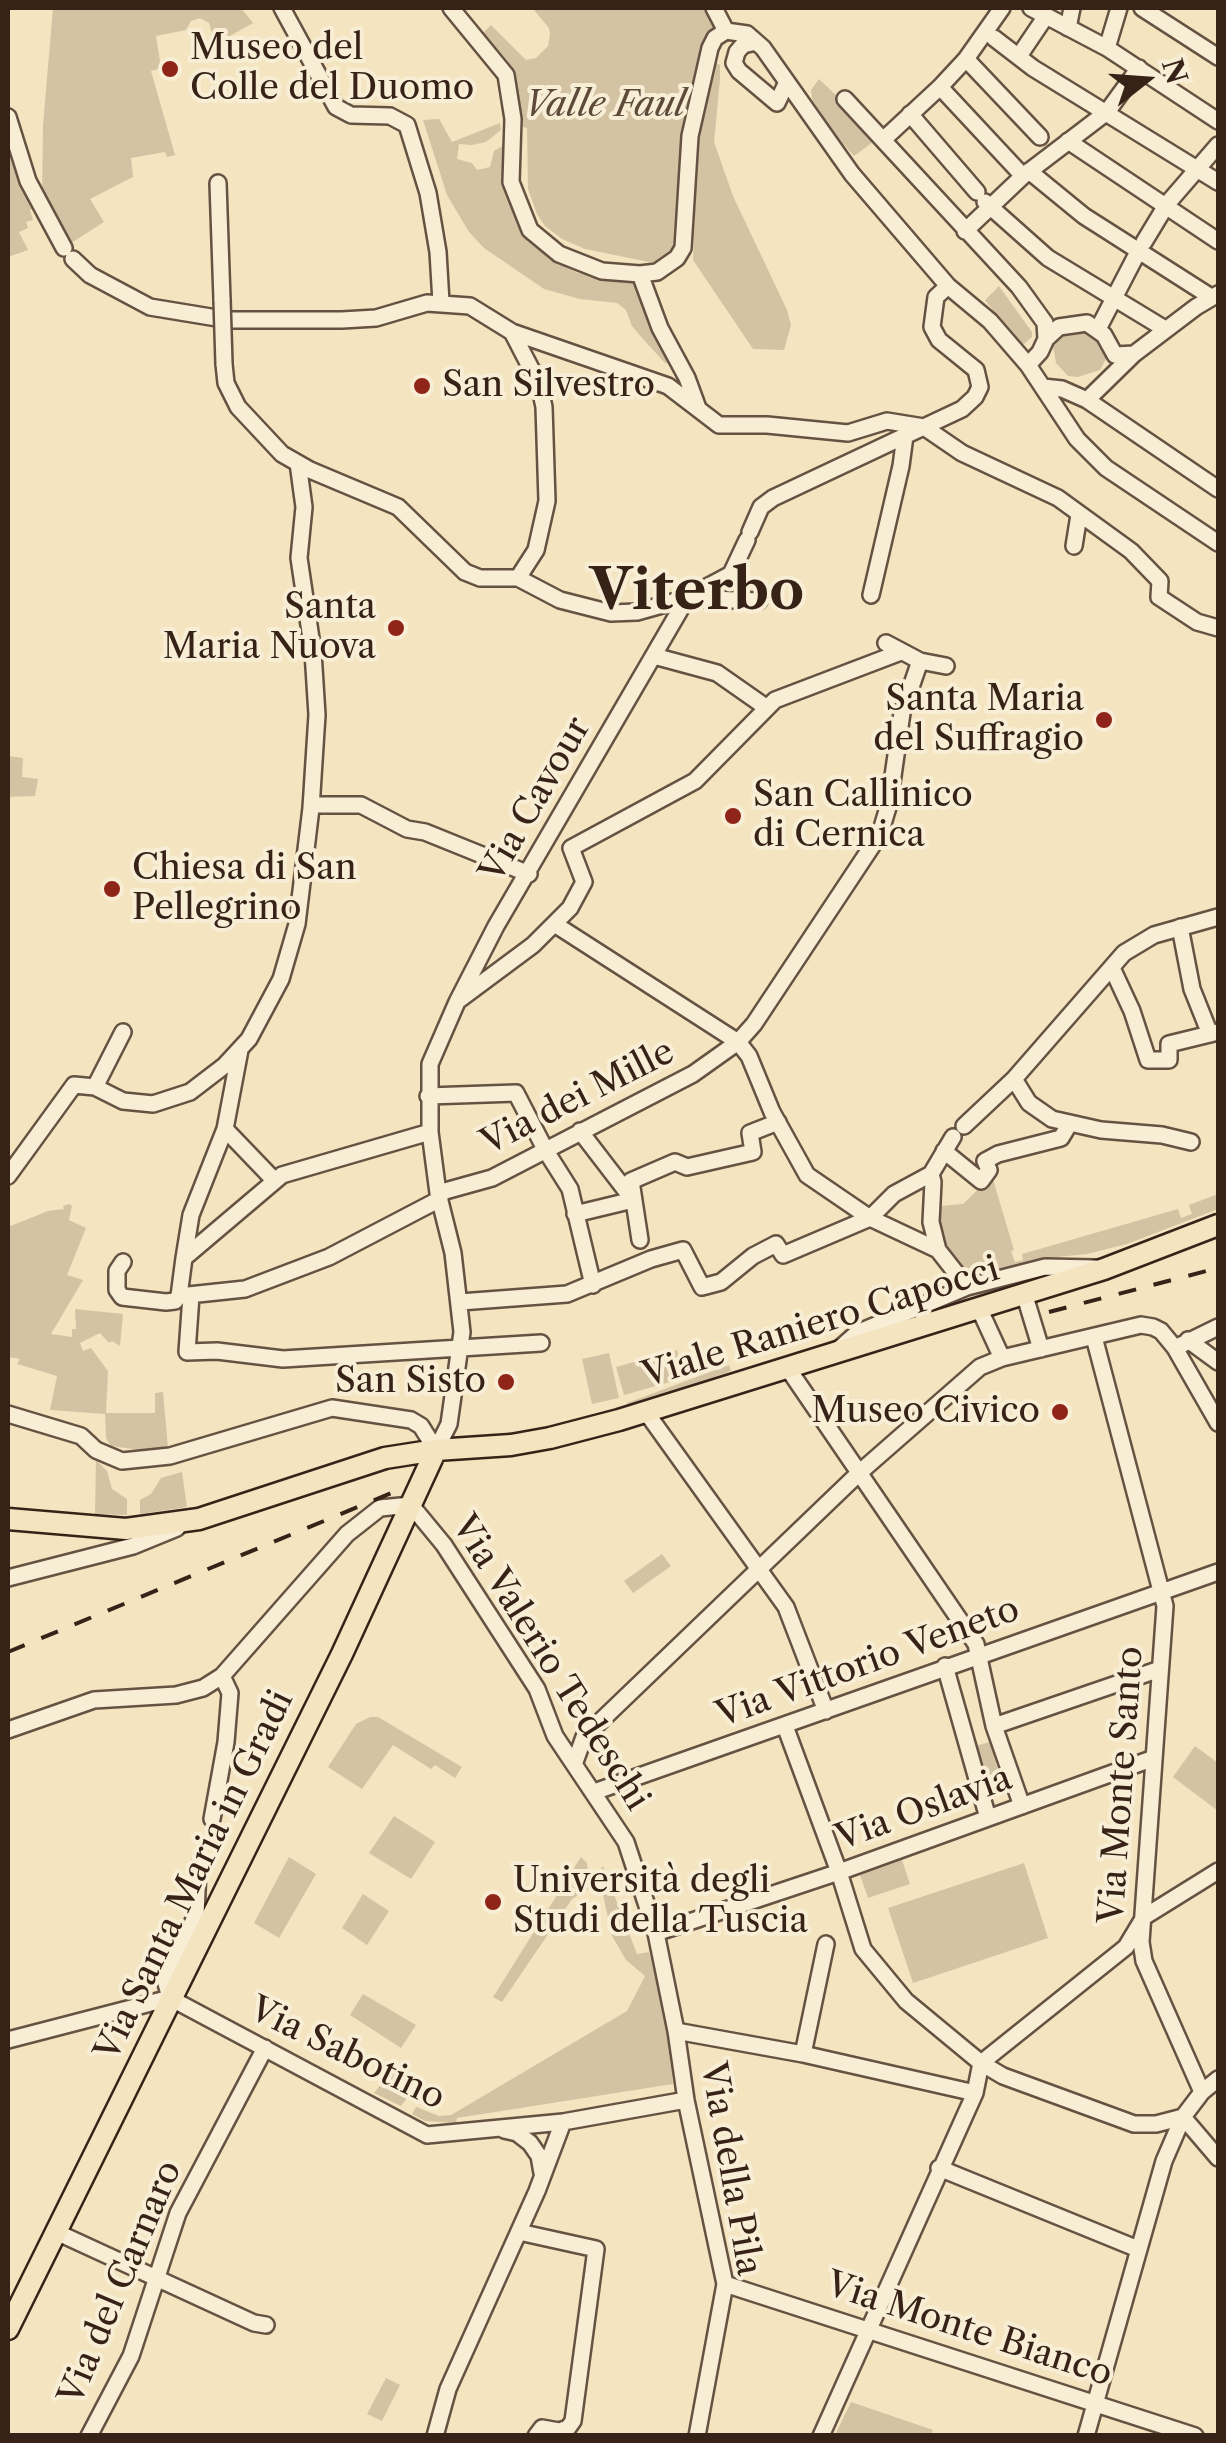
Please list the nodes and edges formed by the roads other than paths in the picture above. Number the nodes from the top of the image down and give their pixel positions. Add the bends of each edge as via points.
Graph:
1 (282, 8) edge
2 (451, 8) edge
3 (714, 8) edge
4 (1002, 8) edge
5 (1072, 8) edge
6 (1119, 8) edge
7 (1142, 8) edge
8 (1038, 12) edge
9 (1068, 28) junction
10 (726, 31) junction
11 (994, 38) dead end
12 (756, 42) junction
13 (710, 48) junction
14 (1107, 48) junction
15 (1019, 56) junction
16 (1218, 57) edge
17 (966, 59) junction
18 (734, 62) junction
19 (1139, 68) junction
20 (787, 82) junction
21 (940, 87) junction
22 (845, 99) dead end
23 (1106, 112) junction
24 (910, 114) junction
25 (8, 116) edge
26 (1218, 121) edge
27 (884, 139) junction
28 (1052, 144) junction
29 (1218, 144) edge
30 (1198, 168) junction
31 (1026, 174) junction
32 (1218, 182) edge
33 (218, 184) dead end
34 (983, 200) junction
35 (1167, 204) junction
36 (965, 230) junction
37 (1218, 241) edge
38 (1142, 246) junction
39 (640, 274) junction
40 (948, 286) junction
41 (1114, 295) junction
42 (1215, 296) edge
43 (441, 302) junction
44 (1098, 328) junction
45 (1165, 329) junction
46 (512, 332) junction
47 (1046, 339) junction
48 (1134, 354) junction
49 (1028, 365) junction
50 (1043, 387) junction
51 (1087, 400) junction
52 (700, 412) junction
53 (924, 427) junction
54 (905, 436) junction
55 (298, 463) junction
56 (1218, 489) edge
57 (1079, 515) junction
58 (1218, 543) edge
59 (1074, 546) dead end
60 (731, 574) junction
61 (518, 578) junction
62 (872, 595) dead end
63 (687, 598) junction
64 (735, 598) junction
65 (758, 601) dead end
66 (1218, 628) edge
67 (886, 643) dead end
68 (901, 652) junction
69 (654, 656) junction
70 (920, 660) junction
71 (946, 666) dead end
72 (766, 708) junction
73 (311, 805) junction
74 (529, 874) junction
75 (1218, 919) edge
76 (556, 925) junction
77 (1180, 927) junction
78 (1112, 968) junction
79 (456, 1002) junction
80 (123, 1032) dead end
81 (1214, 1033) edge
82 (738, 1042) junction
83 (234, 1055) junction
84 (1014, 1079) junction
85 (95, 1087) junction
86 (428, 1096) junction
87 (778, 1122) junction
88 (1070, 1123) junction
89 (224, 1128) junction
90 (430, 1132) junction
91 (580, 1132) junction
92 (953, 1138) junction
93 (1191, 1142) dead end
94 (546, 1151) junction
95 (931, 1174) junction
96 (8, 1176) edge
97 (274, 1180) junction
98 (439, 1196) junction
99 (633, 1200) junction
100 (575, 1214) junction
101 (870, 1218) junction
102 (1218, 1225) edge
103 (640, 1240) dead end
104 (938, 1250) junction
105 (184, 1258) junction
106 (123, 1262) dead end
107 (1046, 1277) junction
108 (963, 1281) junction
109 (594, 1285) junction
110 (1024, 1293) junction
111 (185, 1296) junction
112 (460, 1302) junction
113 (979, 1308) junction
114 (1218, 1327) edge
115 (1094, 1336) junction
116 (540, 1343) dead end
117 (1182, 1344) junction
118 (462, 1349) junction
119 (1041, 1349) junction
120 (838, 1351) junction
121 (1002, 1358) junction
122 (1218, 1362) edge
123 (786, 1367) junction
124 (646, 1412) junction
125 (8, 1414) edge
126 (1218, 1423) edge
127 (436, 1450) junction
128 (859, 1473) junction
129 (412, 1505) junction
130 (8, 1519) edge
131 (199, 1519) junction
132 (760, 1571) junction
133 (1218, 1572) edge
134 (8, 1578) edge
135 (1162, 1590) junction
136 (980, 1656) junction
137 (945, 1666) junction
138 (1160, 1669) junction
139 (222, 1676) junction
140 (826, 1710) junction
141 (785, 1726) junction
142 (994, 1726) junction
143 (8, 1730) edge
144 (1154, 1758) junction
145 (575, 1762) junction
146 (594, 1792) junction
147 (1022, 1806) junction
148 (988, 1818) junction
149 (212, 1819) dead end
150 (198, 1867) dead end
151 (1218, 1871) edge
152 (840, 1872) junction
153 (1144, 1917) junction
154 (656, 1934) junction
155 (826, 1944) dead end
156 (170, 1998) junction
157 (676, 2031) junction
158 (8, 2040) edge
159 (265, 2048) junction
160 (803, 2054) junction
161 (980, 2063) junction
162 (1218, 2079) edge
163 (1202, 2092) junction
164 (976, 2093) junction
165 (686, 2100) junction
166 (1184, 2117) junction
167 (563, 2122) junction
168 (500, 2130) junction
169 (1218, 2158) edge
170 (939, 2168) junction
171 (541, 2179) junction
172 (54, 2232) junction
173 (518, 2232) junction
174 (1138, 2249) junction
175 (158, 2278) junction
176 (724, 2284) junction
177 (266, 2325) dead end
178 (870, 2329) junction
179 (8, 2330) edge
180 (1096, 2402) junction
181 (89, 2436) edge
182 (435, 2436) edge
183 (536, 2436) edge
184 (697, 2436) edge
185 (821, 2436) edge
186 (1086, 2436) edge
187 (1195, 2436) edge

1 - 43 street via 336,107 407,125 431,212
2 - 39 street via 506,75 512,182 530,230 584,266
3 - 10 street
4 - 17 street
5 - 9 street
6 - 14 street
7 - 16 street
8 - 9 street
8 - 15 street
9 - 14 street
10 - 12 street
10 - 13 street
11 - 15 street
12 - 18 street via 740,48
12 - 20 street
13 - 18 street via 726,47
13 - 39 street via 690,136 683,248 668,266
14 - 19 street
15 - 23 street
17 - 21 street
17 - 28 street
18 - 20 street via 776,102
19 - 23 street
19 - 26 street
20 - 40 street via 852,174
21 - 24 street
21 - 31 street
22 - 27 street
23 - 28 street
23 - 30 street
24 - 27 street
24 - 34 street
25 - 43 street via 28,182 69,254 90,275 150,307 230,320 376,318
27 - 36 street
28 - 31 street
28 - 35 street
29 - 30 street
30 - 32 street
30 - 35 street
31 - 34 street
31 - 38 street via 1084,216
33 - 55 street, bridge via 226,383 238,407
34 - 36 street
34 - 41 street via 1048,258
35 - 37 street
35 - 38 street
36 - 47 street via 1019,287 1045,324
38 - 41 street
38 - 42 street
39 - 52 street
40 - 49 street
40 - 53 street via 936,296 932,328 976,370 980,387 962,409
41 - 44 street
41 - 45 street
42 - 45 street
43 - 46 street via 470,306
44 - 47 street via 1074,322
44 - 48 street via 1115,355
45 - 48 street
46 - 52 street via 668,386
46 - 61 street via 544,406 548,501 536,550
47 - 49 street
48 - 51 street
49 - 50 street
50 - 51 street
50 - 58 street via 1106,468
51 - 56 street
52 - 53 street via 719,425 848,433 887,421
53 - 54 street
53 - 57 street
54 - 60 street via 761,507
54 - 62 street
55 - 61 street via 398,507 465,572
55 - 73 street via 304,507 299,558 316,687
57 - 59 street
57 - 66 street via 1160,581 1159,597
60 - 63 street
60 - 64 street
61 - 63 street via 560,600 611,613
63 - 64 street
63 - 69 street, Via Cavour
64 - 65 street
67 - 68 street
68 - 70 street
68 - 72 street
69 - 72 street via 717,674
69 - 74 street, Via Cavour
70 - 71 street
70 - 82 street, Via dei Mille via 902,713 880,834
72 - 76 street via 695,781 572,848 584,882
73 - 74 street via 361,806
73 - 83 street via 297,924 281,979
74 - 79 street, Via Cavour
75 - 77 street
76 - 79 street
76 - 82 street
77 - 78 street via 1138,943
77 - 81 street via 1192,989
78 - 81 street via 1148,1060 1169,1060 1169,1044
78 - 84 street
79 - 86 street, Via Cavour via 430,1064
80 - 85 street
82 - 87 street
82 - 91 street, Via dei Mille via 693,1074
83 - 85 street via 190,1092 152,1104 123,1101
83 - 89 street
84 - 88 street via 1029,1103
84 - 92 street
85 - 96 street via 74,1085
86 - 90 street, Via Cavour
86 - 94 street via 516,1093
87 - 99 street via 750,1133 753,1152 687,1167 675,1162 631,1181
87 - 101 street via 806,1175
88 - 92 street via 1061,1138 985,1161 981,1180
88 - 93 street
89 - 97 street
89 - 105 street via 191,1215
90 - 97 street
90 - 98 street, Via Cavour
91 - 94 street, Via dei Mille
91 - 99 street
92 - 95 street
94 - 98 street, Via dei Mille
94 - 100 street via 570,1189
95 - 101 street via 894,1194
95 - 104 street via 930,1222
97 - 105 street
98 - 111 street, Via dei Mille via 281,1278
98 - 112 street, Via Cavour
99 - 100 street
99 - 103 street
100 - 109 street
101 - 104 street
101 - 109 street via 783,1255 776,1244 702,1288 683,1250
102 - 107 main road, Viale Raniero Capocci via 1104,1269
104 - 108 street
105 - 111 street
106 - 111 street, Via dei Mille via 116,1271 122,1297 166,1302
107 - 108 street
107 - 110 main road, Viale Raniero Capocci
108 - 120 street via 857,1333
109 - 112 street via 567,1294
110 - 113 main road, Viale Raniero Capocci
110 - 119 street
111 - 118 street via 187,1352 283,1360
112 - 118 street, Via Cavour
113 - 120 main road, Viale Raniero Capocci
113 - 121 street
114 - 117 street
115 - 117 street via 1153,1326
115 - 119 street
115 - 135 street, Via Monte Santo
116 - 118 street
117 - 122 street
117 - 126 street
118 - 127 street, Via Cavour via 449,1424
119 - 121 street
120 - 123 main road, Viale Raniero Capocci
121 - 128 street via 980,1367
123 - 124 main road, Viale Raniero Capocci
123 - 128 street
124 - 127 main road, Viale Raniero Capocci via 511,1445
124 - 132 street
125 - 127 street via 81,1436 122,1461 170,1456 332,1408 411,1420
127 - 129 main road, Via Santa Maria in Gradi
127 - 131 main road, Viale Raniero Capocci via 385,1458
128 - 132 street
128 - 136 street
129 - 139 street via 380,1508 347,1534
129 - 145 street, Via Valerio Tedeschi via 536,1689 554,1736
129 - 156 main road, Via Santa Maria in Gradi
130 - 131 main road, Viale Raniero Capocci via 126,1529
131 - 134 street via 133,1546
132 - 140 street via 786,1607
132 - 145 street via 584,1736
133 - 135 street, Via Vittorio Veneto
135 - 136 street, Via Vittorio Veneto
135 - 138 street, Via Monte Santo
136 - 137 street, Via Vittorio Veneto
136 - 142 street
137 - 140 street, Via Vittorio Veneto
137 - 148 street
138 - 142 street
138 - 144 street, Via Monte Santo
139 - 143 street via 176,1696 94,1700
139 - 149 street via 230,1693
140 - 141 street, Via Vittorio Veneto
141 - 146 street, Via Vittorio Veneto
141 - 152 street
142 - 147 street
144 - 147 street, Via Oslavia
144 - 153 street, Via Monte Santo
145 - 146 street, Via Valerio Tedeschi
146 - 154 street, Via Valerio Tedeschi via 626,1842
147 - 148 street, Via Oslavia
148 - 152 street, Via Oslavia
150 - 156 street via 196,1916 164,1976
151 - 153 street
152 - 154 street, Via Oslavia
152 - 161 street via 863,1949 906,2001
153 - 161 street via 1126,1947
153 - 163 street, Via Monte Santo via 1144,1960
154 - 157 street, Via Valerio Tedeschi
155 - 160 street
156 - 158 street
156 - 159 street, Via Sabotino
156 - 172 main road, Via Santa Maria in Gradi
157 - 160 street
157 - 165 street, Via della Pila
159 - 168 street, Via Sabotino via 428,2135
159 - 175 street, Via del Carnaro via 178,2213
160 - 164 street
161 - 164 street
161 - 166 street via 1134,2124
162 - 163 street
163 - 166 street
164 - 170 street
165 - 167 street, Via Sabotino
165 - 176 street, Via della Pila
166 - 169 street
166 - 174 street
167 - 168 street, Via Sabotino
167 - 171 street
168 - 171 street via 530,2143
170 - 174 street
170 - 178 street
171 - 173 street
172 - 175 street
172 - 179 main road, Via Santa Maria in Gradi
173 - 182 street via 448,2389
173 - 183 street via 596,2250 573,2421 559,2431 542,2428
174 - 180 street
175 - 177 street
175 - 181 street, Via del Carnaro via 131,2356
176 - 178 street, Via Monte Bianco
176 - 184 street, Via della Pila
178 - 180 street, Via Monte Bianco
178 - 185 street
180 - 186 street
180 - 187 street, Via Monte Bianco

